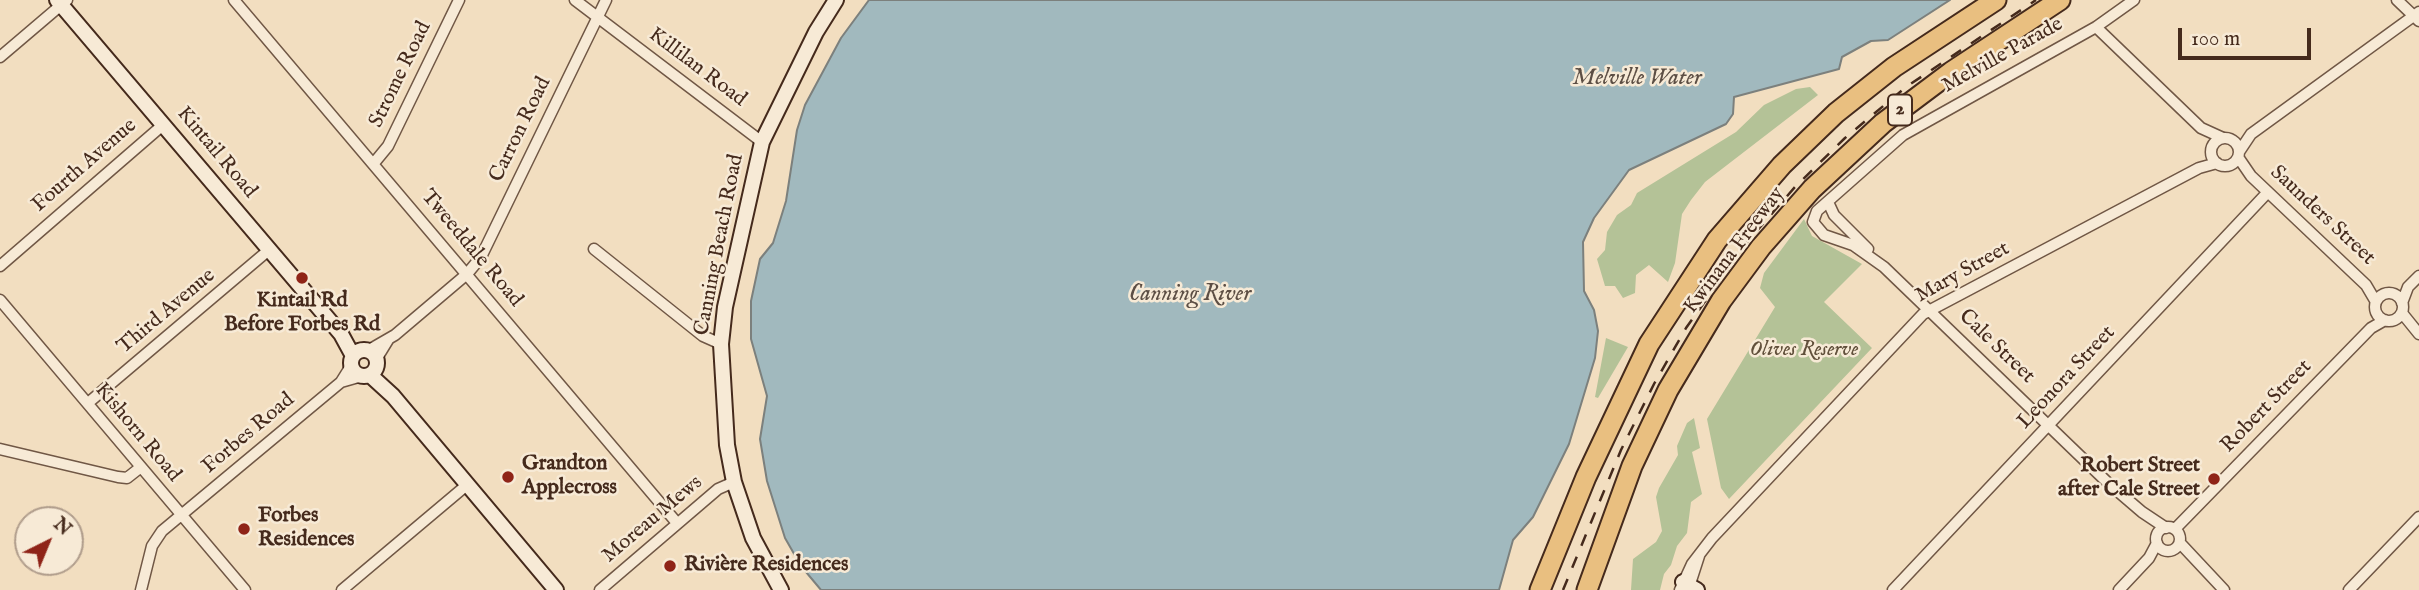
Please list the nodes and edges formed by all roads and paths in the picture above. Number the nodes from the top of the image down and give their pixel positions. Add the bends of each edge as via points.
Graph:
1 (234, 0) edge
2 (459, 0) edge
3 (575, 0) edge
4 (606, 0) edge
5 (836, 0) edge
6 (1996, 0) edge
7 (2060, 0) edge
8 (2134, 0) edge
9 (2397, 0) edge
10 (62, 2) edge
11 (2417, 17) edge
12 (598, 18) junction
13 (2096, 27) junction
14 (0, 57) edge
15 (164, 124) junction
16 (2201, 128) junction
17 (2251, 134) junction
18 (2226, 138) junction
19 (762, 142) junction
20 (2211, 151) junction
21 (2238, 155) junction
22 (374, 163) junction
23 (2217, 163) junction
24 (2228, 165) junction
25 (2199, 167) junction
26 (2251, 176) junction
27 (2268, 192) junction
28 (1828, 202) junction
29 (270, 249) junction
30 (593, 249) dead end
31 (0, 265) edge
32 (1884, 267) junction
33 (467, 274) junction
34 (2419, 276) edge
35 (2366, 285) junction
36 (2408, 287) junction
37 (2389, 293) junction
38 (0, 300) edge
39 (2376, 306) junction
40 (1930, 311) junction
41 (2396, 314) junction
42 (2371, 328) junction
43 (2416, 332) edge
44 (720, 344) junction
45 (365, 362) junction
46 (88, 403) junction
47 (2049, 425) junction
48 (1606, 433) junction
49 (0, 449) edge
50 (141, 467) junction
51 (734, 482) junction
52 (468, 484) junction
53 (181, 516) junction
54 (2419, 517) edge
55 (677, 523) junction
56 (2170, 539) junction
57 (556, 587) edge
58 (1688, 588) edge
59 (141, 590) edge
60 (245, 590) edge
61 (342, 590) edge
62 (600, 590) edge
63 (782, 590) edge
64 (1527, 590) edge
65 (1540, 590) edge
66 (1589, 590) edge
67 (1893, 590) edge
68 (2119, 590) edge
69 (2224, 590) edge
70 (2349, 590) edge

1 - 22 street, Tweeddale Road
2 - 22 street, Strome Road via 388,146
3 - 12 street, Killilan Road
4 - 12 street, Carron Road
5 - 19 main road, Canning Beach Road
6 - 48 highway, Kwinana Freeway / 2 via 1861,92 1758,190 1671,307
7 - 66 highway, Kwinana Freeway / 2 via 1883,123 1812,189 1761,247 1721,301 1668,390 1632,466
8 - 13 street, Melville Parade
9 - 11 street
10 - 14 street
10 - 15 main road, Kintail Road
11 - 17 street, Mary Street
12 - 19 street, Killilan Road
12 - 33 street, Carron Road via 481,257
13 - 16 street
13 - 28 street, Melville Parade via 1917,125
15 - 29 main road, Kintail Road
15 - 31 street, Fourth Avenue
16 - 18 street
16 - 20 street
17 - 18 street, Mary Street
17 - 21 street, Mary Street
18 - 20 street, Mary Street via 2215,141
18 - 21 street via 2236,143
19 - 44 main road, Canning Beach Road
20 - 23 street
20 - 25 street, Mary Street
21 - 24 street, Mary Street
21 - 26 street, Saunders Street
22 - 33 street, Tweeddale Road
23 - 24 street, Mary Street
23 - 25 street, Mary Street
24 - 26 street, Saunders Street
25 - 40 street, Mary Street
26 - 27 street, Saunders Street
27 - 35 street, Saunders Street
27 - 47 street, Leonora Street
28 - 32 street, Cale Street via 1834,215
28 - 32 street, Cale Street via 1817,211 1816,229 1853,245
29 - 45 main road, Kintail Road
29 - 46 street, Third Avenue
30 - 44 street via 703,336
32 - 40 street, Cale Street
33 - 45 street, Forbes Road
33 - 55 street, Tweeddale Road
34 - 36 street
35 - 37 street, Saunders Street
35 - 39 street, Saunders Street
36 - 37 street
36 - 41 street
37 - 39 street, Saunders Street
37 - 41 street, Saunders Street
38 - 46 street, Kishorn Road
39 - 41 street, Saunders Street
39 - 42 street, Robert Street
40 - 47 street, Cale Street
40 - 58 street, Mary Street via 1726,522 1699,555
41 - 42 street, Robert Street
41 - 43 street, Saunders Street
42 - 56 street, Robert Street
44 - 51 main road, Canning Beach Road
45 - 52 main road, Kintail Road
45 - 53 street, Forbes Road
46 - 50 street, Kishorn Road
47 - 56 street, Cale Street
47 - 67 street, Leonora Street
48 - 64 highway
48 - 65 highway, Kwinana Freeway / 2
49 - 50 street via 118,477 127,478
50 - 53 street, Kishorn Road
51 - 55 street, Moreau Mews via 718,489
51 - 63 main road, Canning Beach Road via 753,538
52 - 57 main road, Kintail Road
52 - 61 street
53 - 59 street, Forbes Road via 156,538
53 - 60 street, Kishorn Road
54 - 70 street
55 - 62 street, Moreau Mews
56 - 68 street, Robert Street
56 - 69 street, Cale Street

